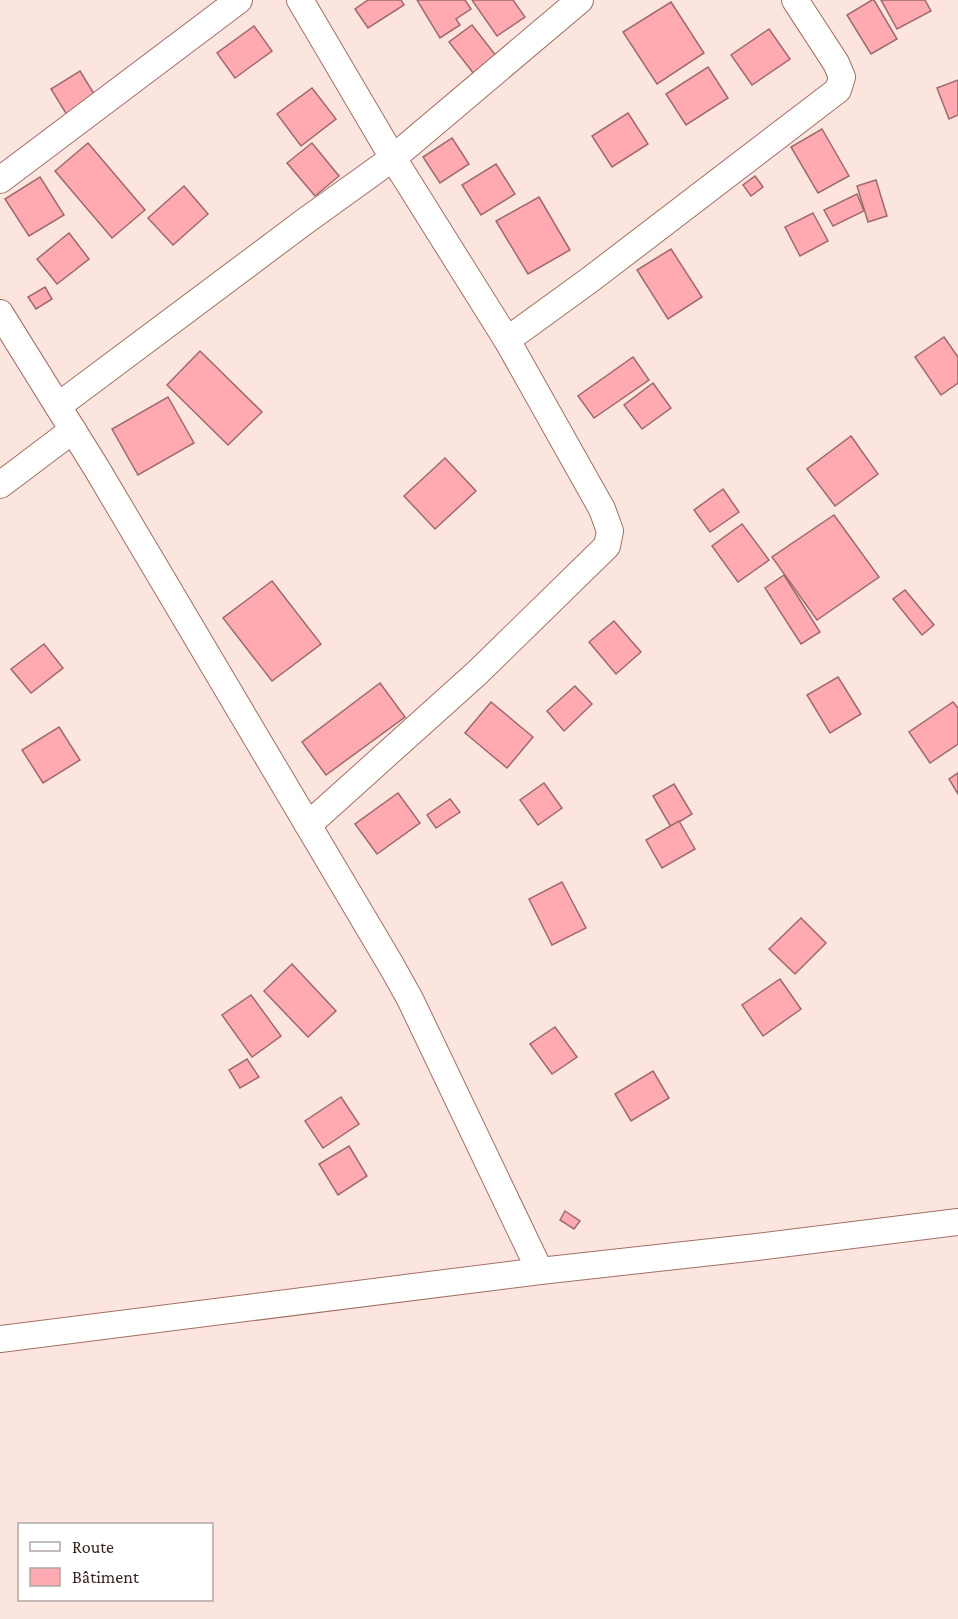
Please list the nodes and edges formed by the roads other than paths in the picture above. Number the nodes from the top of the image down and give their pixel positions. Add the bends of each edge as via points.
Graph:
1 (239, 0) edge
2 (300, 0) edge
3 (580, 0) edge
4 (795, 0) edge
5 (393, 158) junction
6 (0, 180) edge
7 (0, 313) edge
8 (507, 340) junction
9 (58, 406) junction
10 (73, 430) junction
11 (0, 484) edge
12 (308, 825) junction
13 (958, 1221) edge
14 (540, 1271) junction
15 (0, 1339) edge

1 - 6 street
2 - 5 street
3 - 5 street
4 - 8 street via 836,63 842,77 838,90
5 - 8 street
5 - 9 street
7 - 9 street
8 - 12 street via 602,509 610,531 608,546 477,673
9 - 10 street
10 - 11 street
10 - 12 street
12 - 14 street via 410,999
13 - 14 street
14 - 15 street

